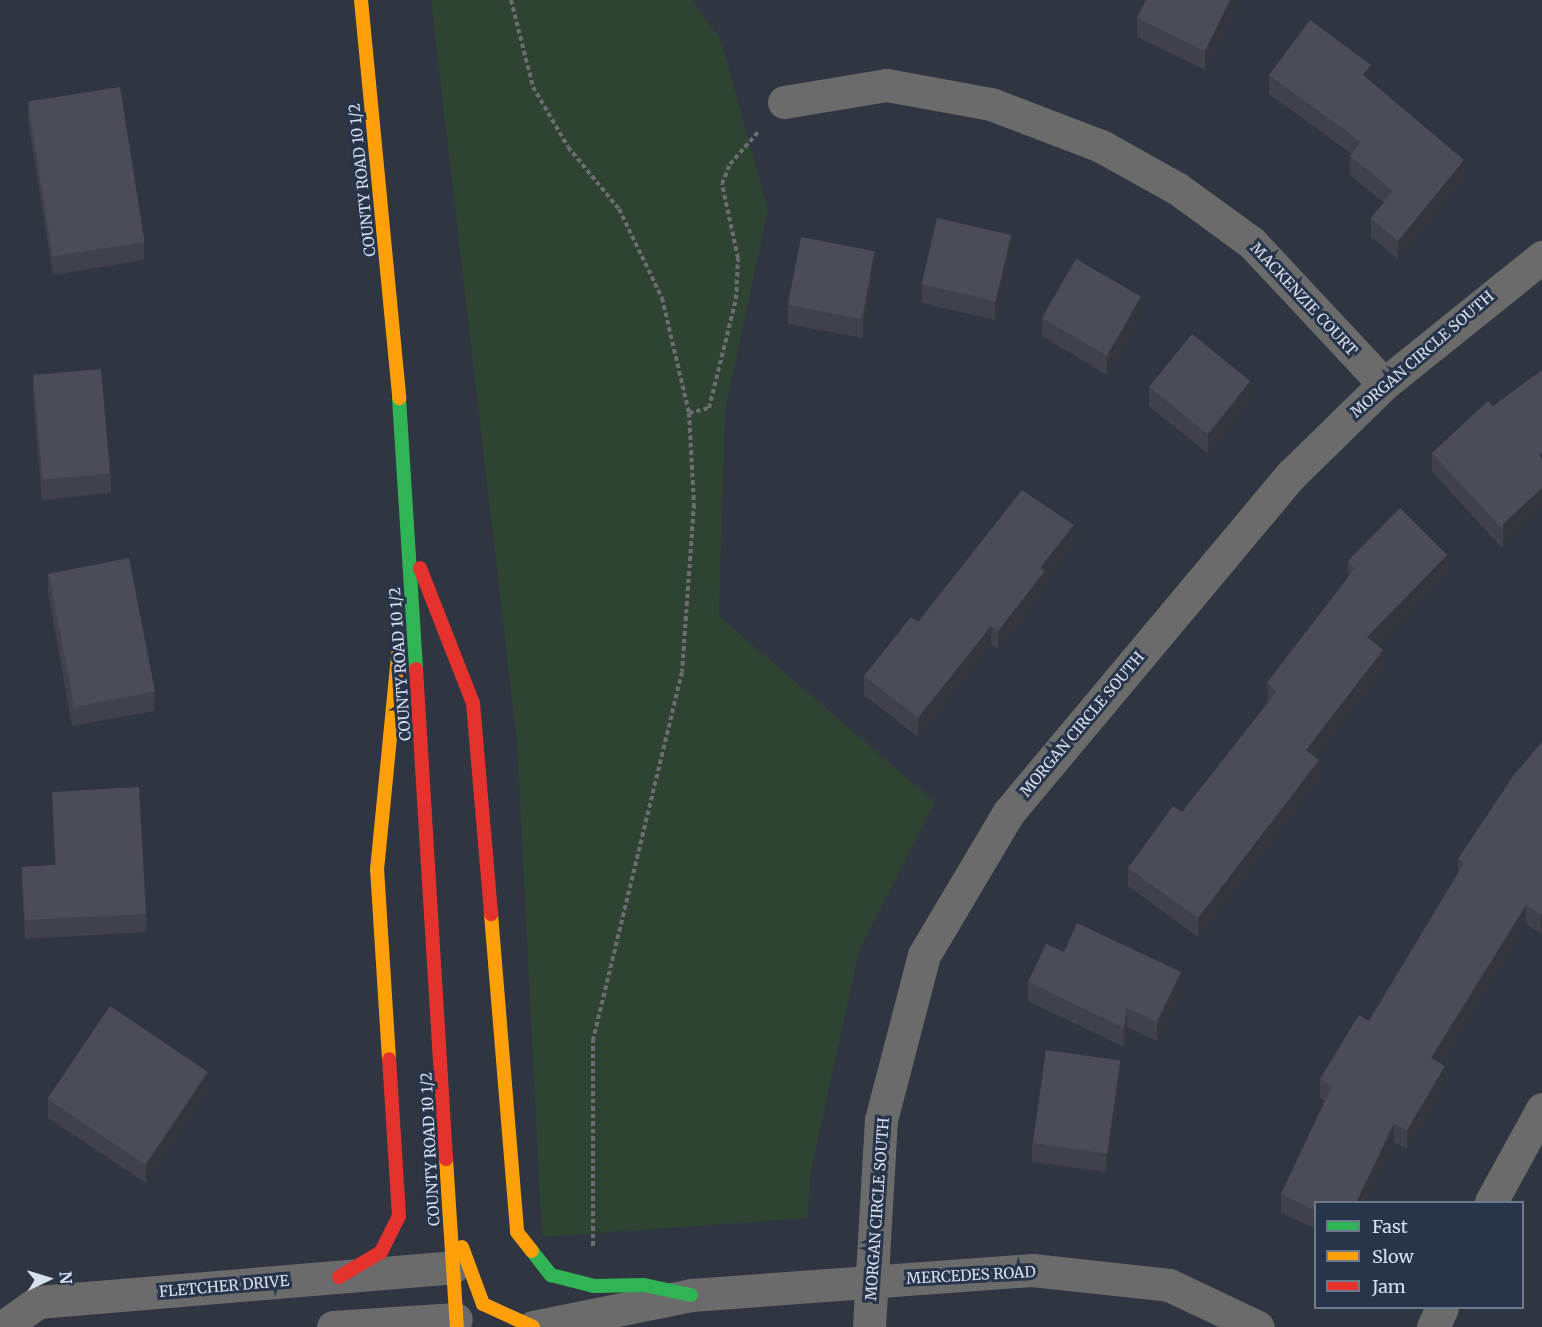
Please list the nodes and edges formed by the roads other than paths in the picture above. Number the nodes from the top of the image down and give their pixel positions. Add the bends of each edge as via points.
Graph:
1 (361, 0) edge
2 (784, 102) road end
3 (1542, 256) edge
4 (1384, 384) junction
5 (409, 540) junction
6 (1542, 1109) edge
7 (1492, 1201) edge
8 (450, 1214) junction
9 (453, 1267) junction
10 (339, 1277) junction
11 (870, 1281) junction
12 (691, 1295) junction
13 (1442, 1309) edge
14 (457, 1323) edge
15 (3, 1327) edge
16 (333, 1327) edge
17 (533, 1327) edge
18 (869, 1327) edge
19 (1258, 1327) edge
20 (1433, 1327) edge

1 - 5 street, COUNTY ROAD 10 1/2 via 395,338
2 - 4 street, MACKENZIE COURT via 887,85 991,104 1101,146 1178,189 1252,243
3 - 4 street, MORGAN CIRCLE SOUTH
4 - 11 street, MORGAN CIRCLE SOUTH via 1292,474 1009,812 924,955 881,1120
5 - 8 street, COUNTY ROAD 10 1/2
5 - 10 street via 377,870 399,1216 381,1252
5 - 12 street via 473,703 517,1232 551,1275 594,1286 644,1285
6 - 7 street
8 - 9 street, COUNTY ROAD 10 1/2
8 - 17 street via 483,1304
9 - 10 street, FLETCHER DRIVE
9 - 14 street, COUNTY ROAD 10 1/2
10 - 15 street, FLETCHER DRIVE via 38,1302
11 - 12 street, MERCEDES ROAD
11 - 18 street, MORGAN CIRCLE SOUTH
11 - 19 street, MERCEDES ROAD via 1032,1270 1102,1274 1169,1285
12 - 17 street, MERCEDES ROAD
13 - 20 street
14 - 16 street

